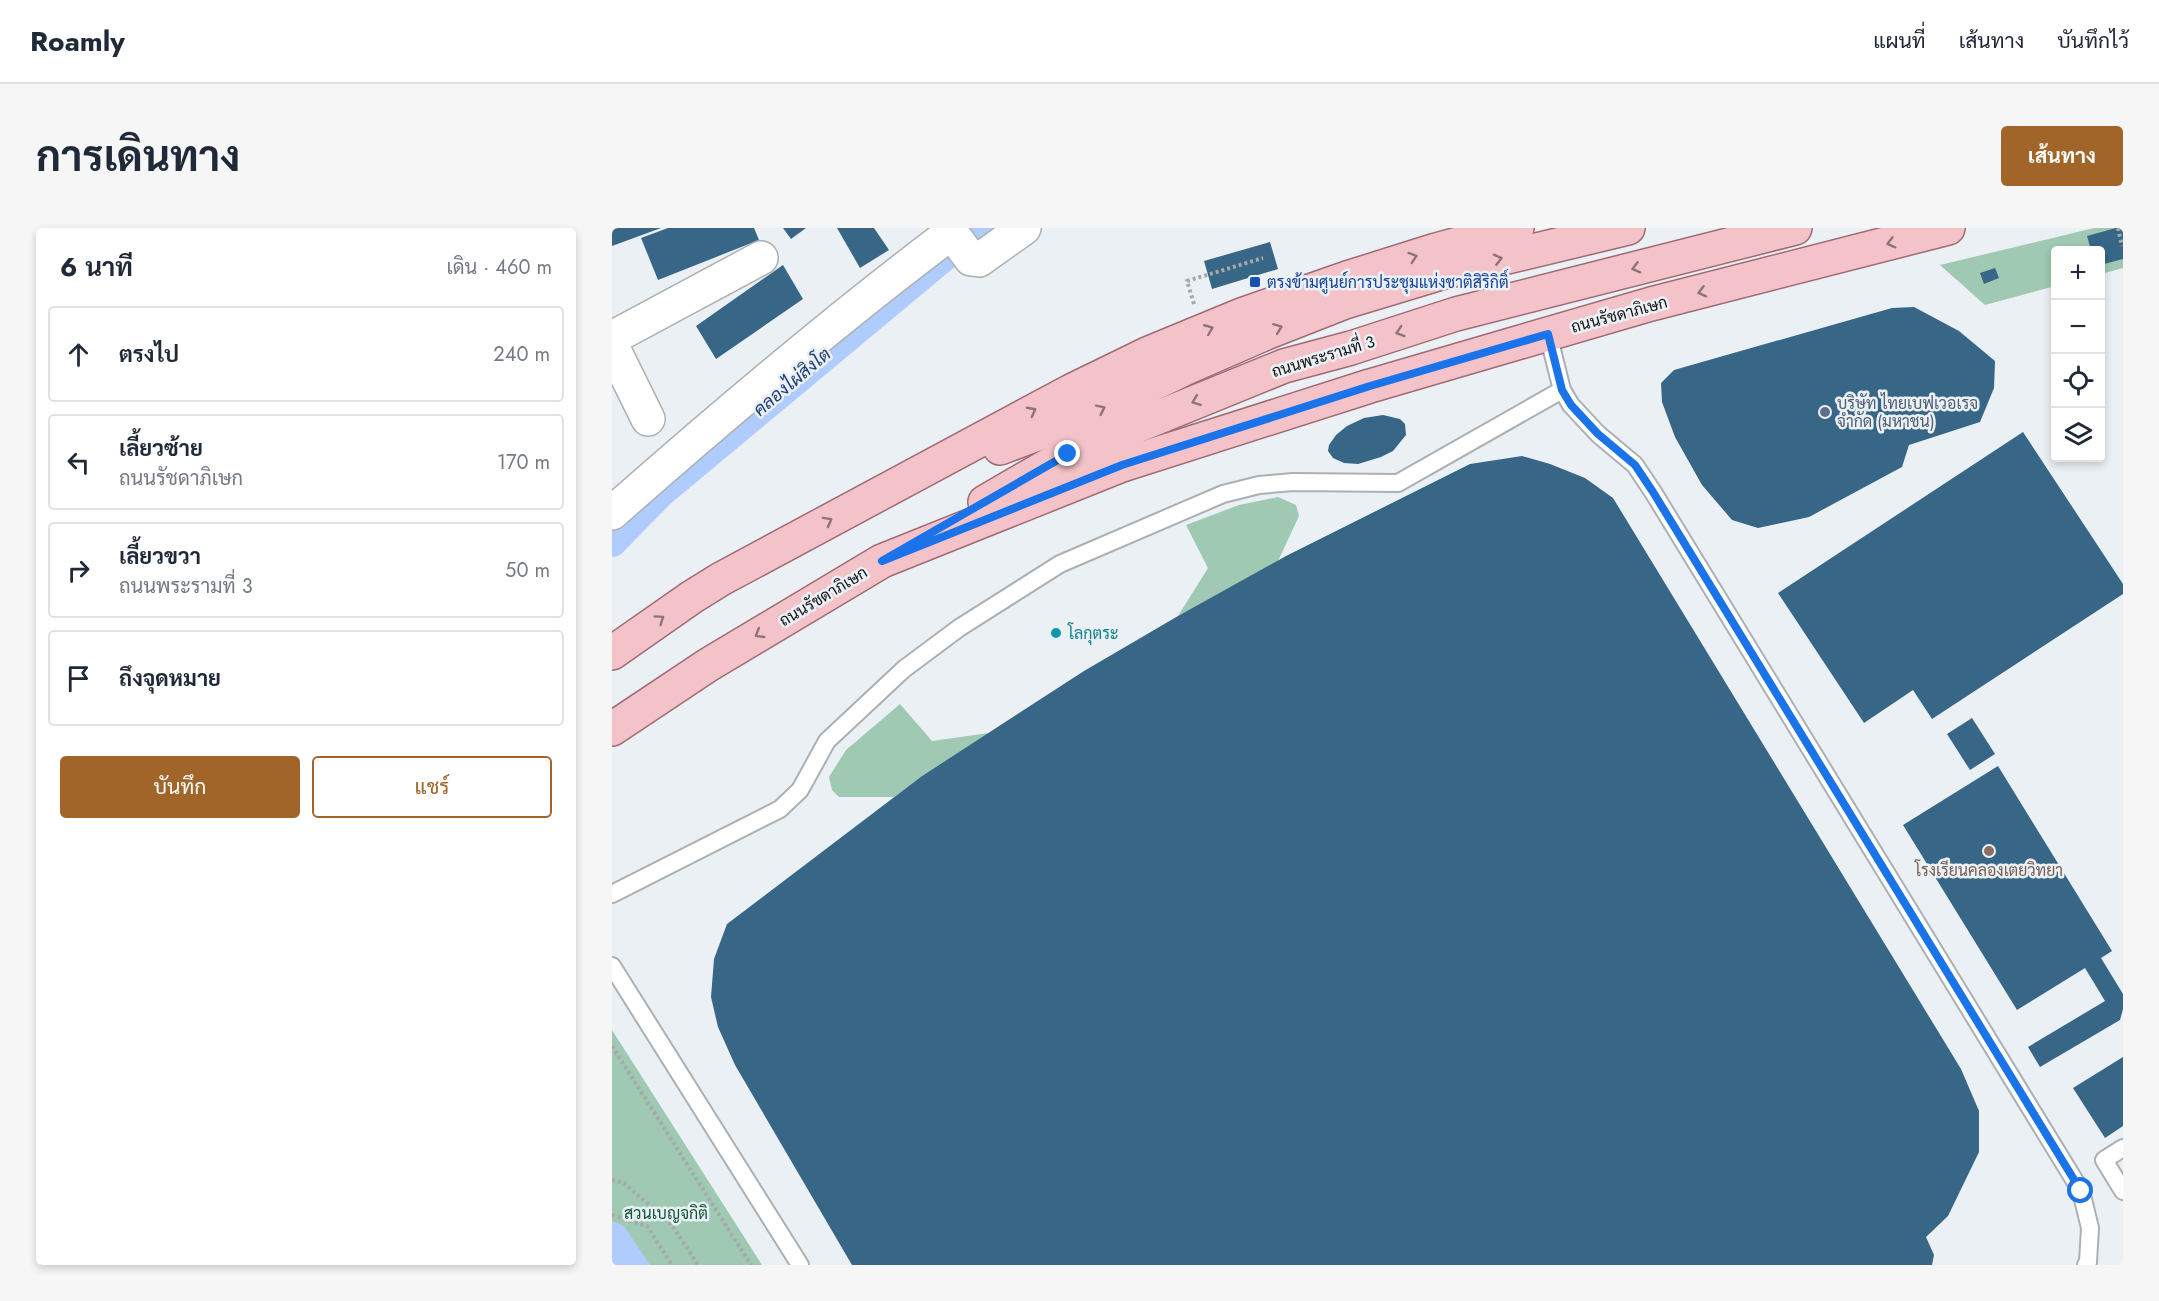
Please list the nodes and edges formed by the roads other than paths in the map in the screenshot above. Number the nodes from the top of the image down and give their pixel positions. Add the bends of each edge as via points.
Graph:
1 (1024, 228) edge
2 (1517, 228) edge
3 (1628, 228) edge
4 (1795, 228) edge
5 (1948, 228) edge
6 (950, 230) edge
7 (761, 258) dead end
8 (1548, 334) junction
9 (612, 338) edge
10 (612, 346) edge
11 (1562, 390) junction
12 (648, 419) dead end
13 (870, 498) junction
14 (612, 513) edge
15 (882, 561) junction
16 (612, 653) edge
17 (612, 729) edge
18 (612, 894) edge
19 (612, 966) edge
20 (2123, 1148) edge
21 (2123, 1191) edge
22 (800, 1265) edge
23 (2086, 1265) edge

1 - 6 street via 979,260 971,259
13 -> 2 main road via 1147,354 1347,278
13 -> 3 main road via 1088,415 1188,367 1346,302 1441,273
4 -> 15 main road, ถนนพระรามที่ 3 via 1456,314 1284,366 1068,454
5 -> 8 main road, ถนนรัชดาภิเษก
6 - 14 street via 720,418
7 - 9 street
8 - 11 lane
8 - 15 main road, ถนนรัชดาภิเษก via 1122,465
10 - 12 street
11 - 18 lane via 1398,483 1259,485 1223,494 1060,564 959,628 904,669 827,741 800,790 780,809
11 - 23 lane via 1582,419 1635,465 1653,492 2081,1191 2090,1228
16 -> 13 main road via 721,579
15 -> 17 main road, ถนนรัชดาภิเษก via 708,665
19 - 22 lane
20 - 21 lane via 2104,1160

